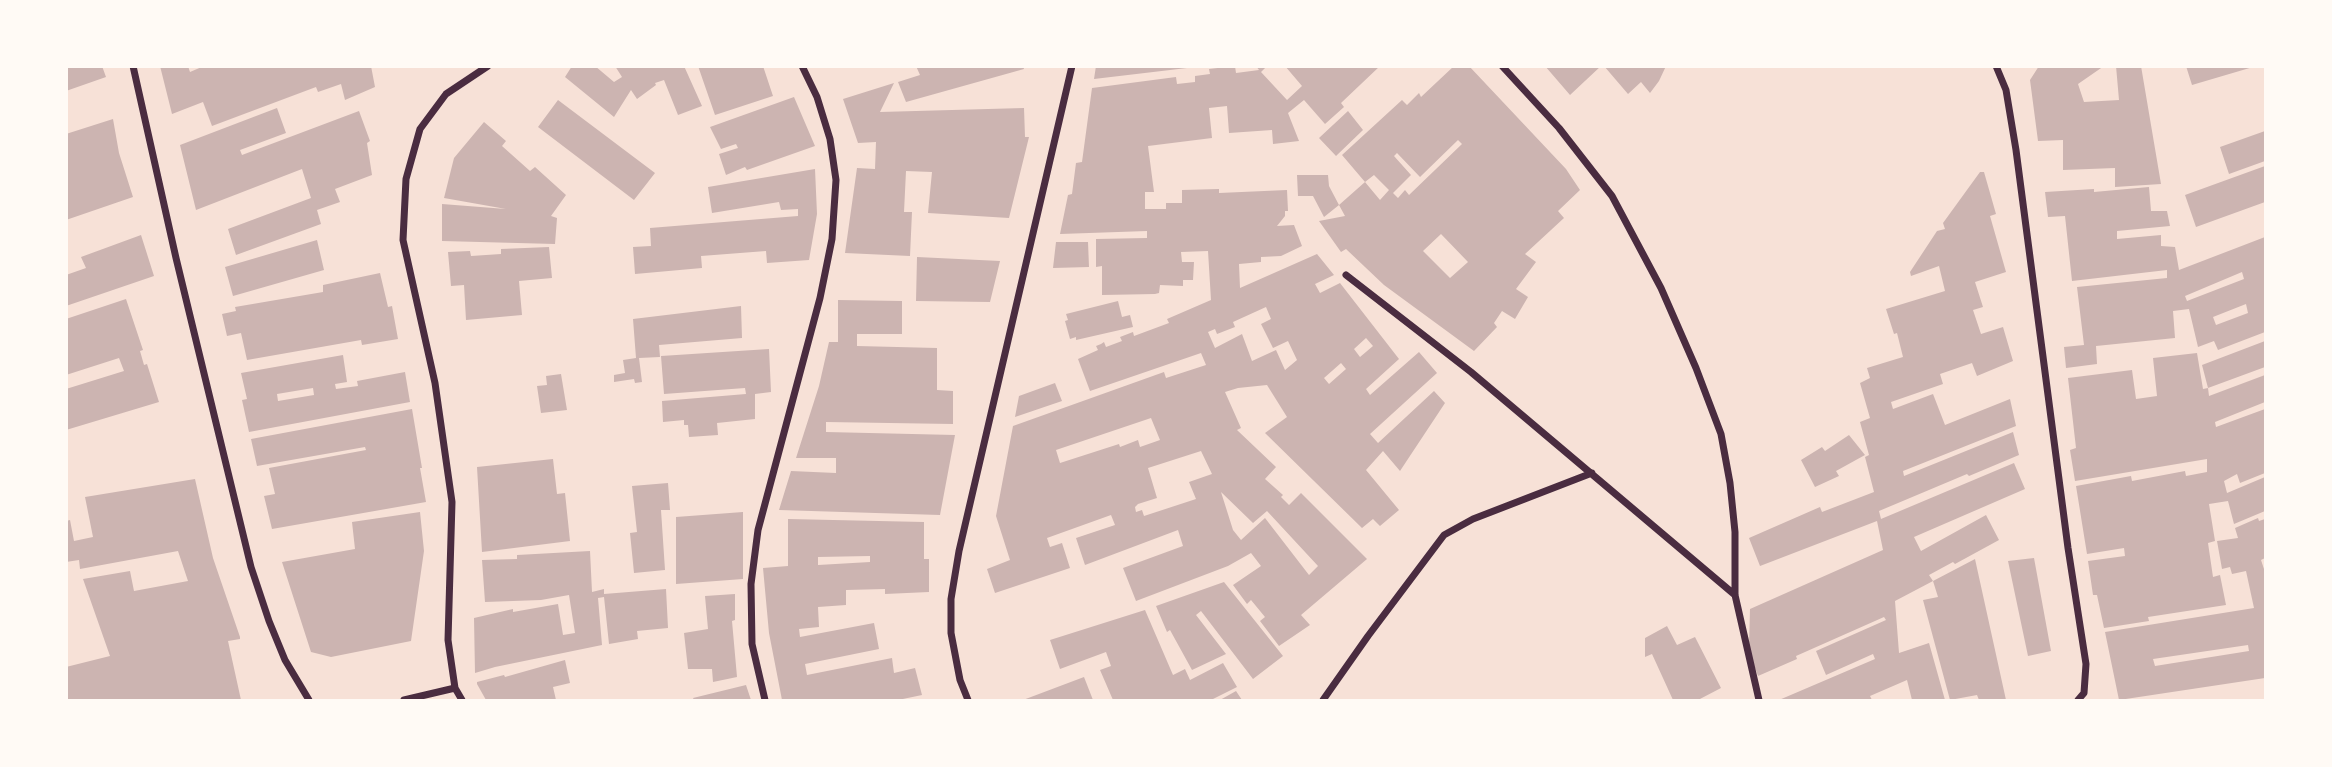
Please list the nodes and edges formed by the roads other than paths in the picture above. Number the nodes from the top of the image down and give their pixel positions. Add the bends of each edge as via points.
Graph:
1 (133, 66) edge
2 (488, 66) edge
3 (802, 66) edge
4 (1072, 66) edge
5 (1502, 66) edge
6 (1996, 66) edge
7 (1346, 275) dead end
8 (1592, 473) junction
9 (1735, 594) junction
10 (455, 688) junction
11 (309, 701) edge
12 (404, 701) edge
13 (462, 701) edge
14 (765, 701) edge
15 (968, 701) edge
16 (1324, 701) edge
17 (1759, 701) edge
18 (2078, 701) edge

1 - 11 street via 251,567 285,660
2 - 10 street via 446,94 420,129 406,179 403,240 435,383 452,502 448,640
3 - 14 street via 830,139 836,180 832,239 820,298 758,530 752,570 752,644
4 - 15 street via 951,599 951,633
5 - 9 street via 1612,196 1661,288 1721,434 1735,532
6 - 18 street via 2006,90 2016,150 2086,664 2084,692
7 - 8 street
8 - 9 street
8 - 16 street via 1473,519 1444,536
9 - 17 street
10 - 12 street
10 - 13 street

